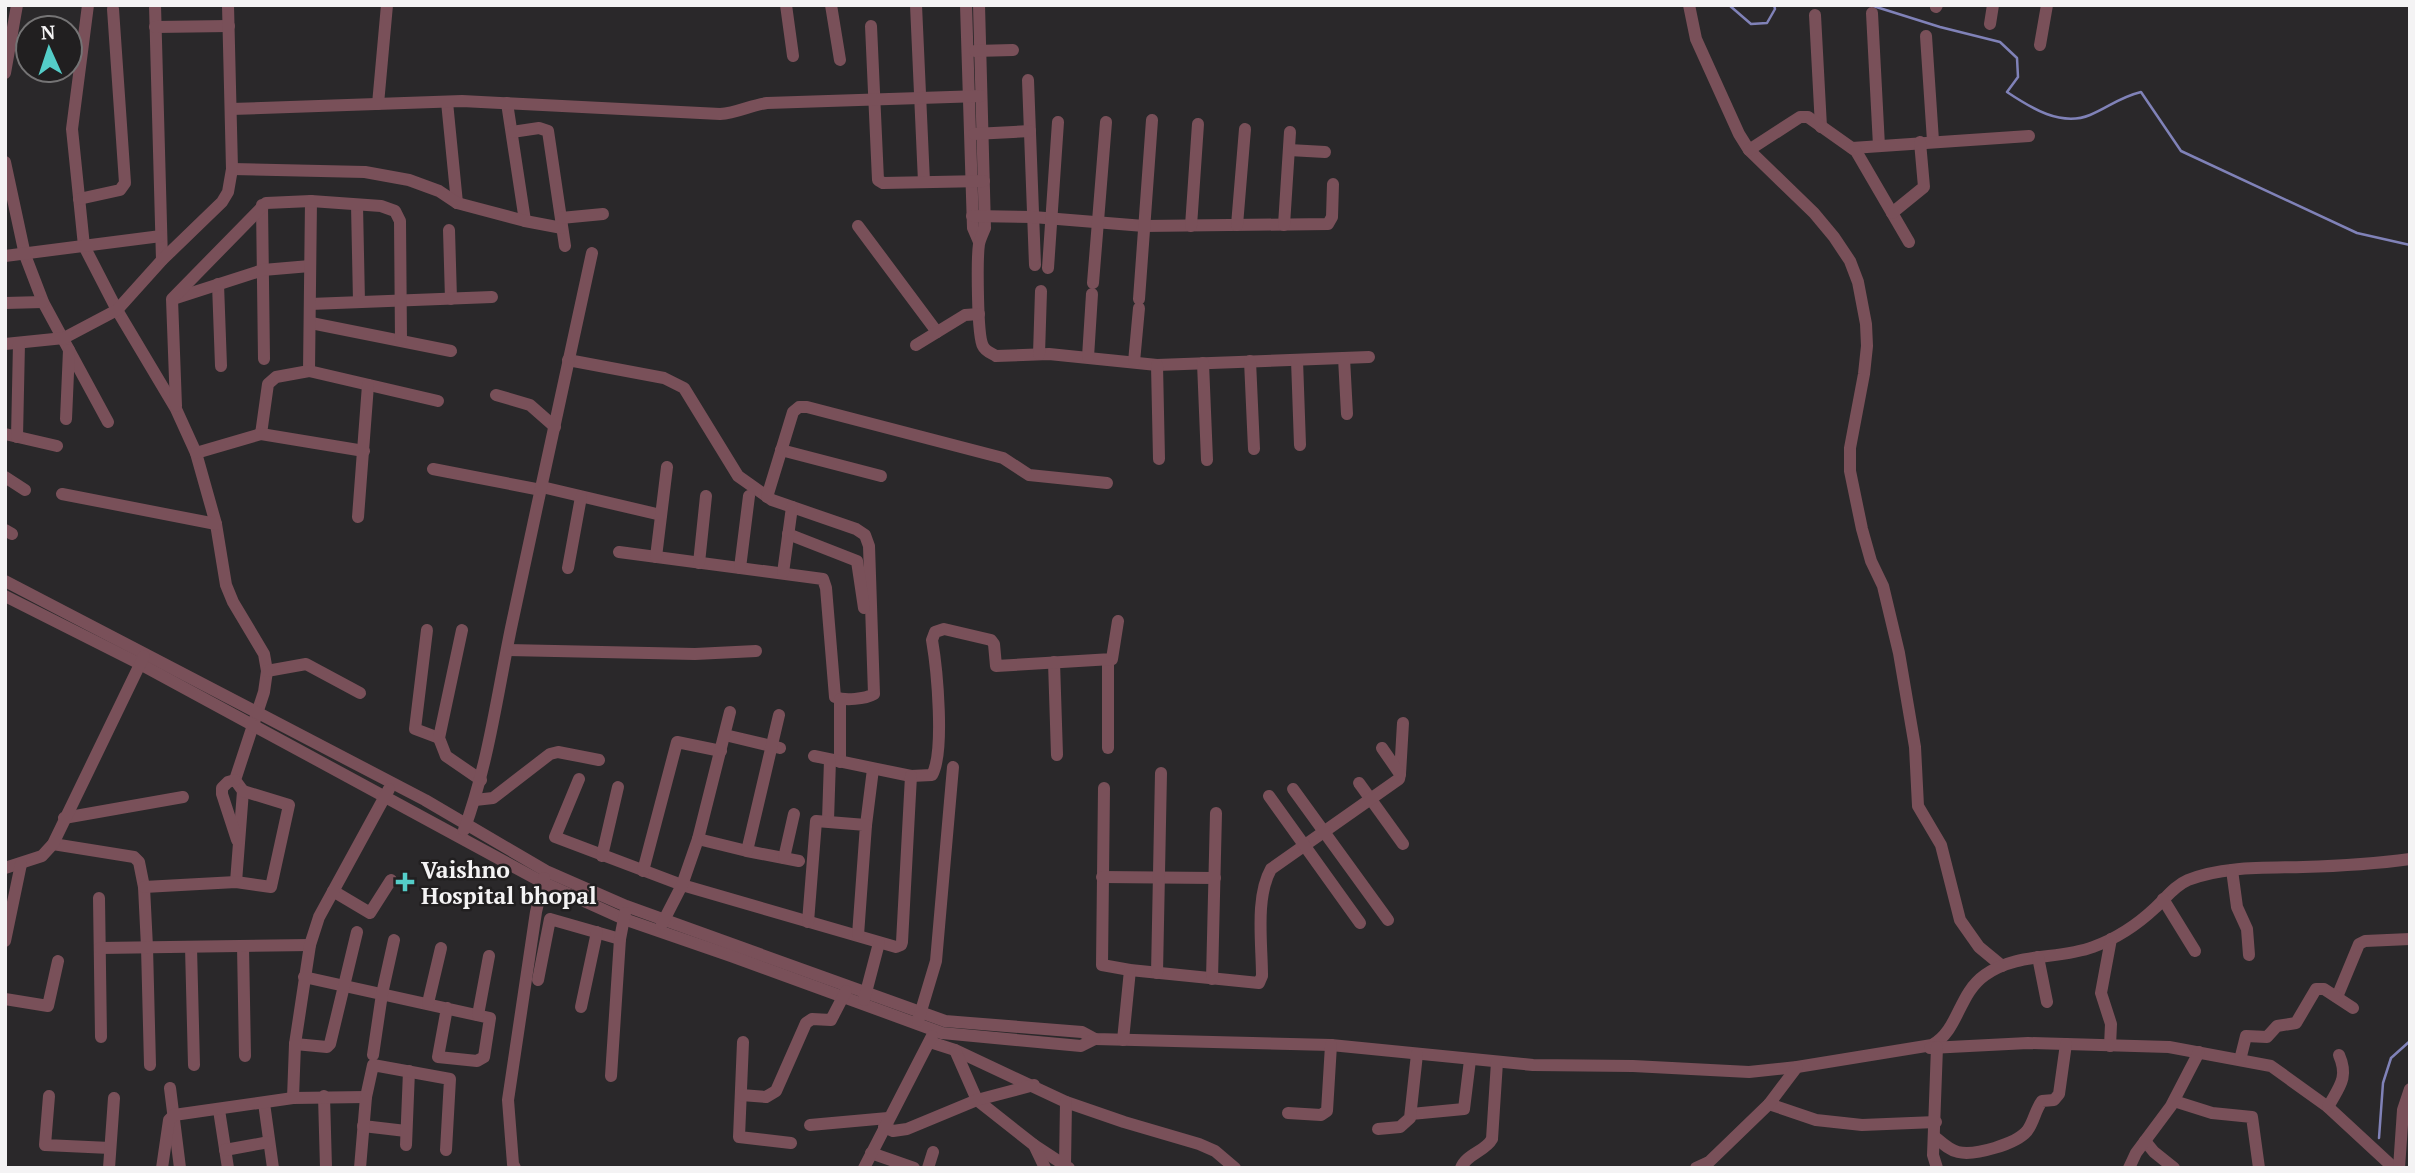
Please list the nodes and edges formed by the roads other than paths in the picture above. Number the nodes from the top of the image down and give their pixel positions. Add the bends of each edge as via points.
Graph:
1 (88, 5) edge
2 (155, 5) edge
3 (228, 5) edge
4 (387, 5) edge
5 (786, 5) edge
6 (831, 5) edge
7 (916, 5) edge
8 (966, 5) edge
9 (979, 5) edge
10 (1689, 5) edge
11 (1993, 5) edge
12 (2047, 5) edge
13 (13, 8) edge
14 (113, 9) dead end
15 (1872, 13) dead end
16 (1815, 15) dead end
17 (1990, 24) dead end
18 (229, 26) junction
19 (871, 26) dead end
20 (155, 27) junction
21 (1926, 36) dead end
22 (2040, 45) dead end
23 (974, 51) junction
24 (1013, 51) dead end
25 (793, 56) dead end
26 (840, 60) dead end
27 (6, 68) edge
28 (1028, 80) dead end
29 (975, 97) junction
30 (919, 99) junction
31 (874, 100) junction
32 (447, 102) junction
33 (507, 103) junction
34 (378, 104) junction
35 (231, 109) junction
36 (1152, 120) dead end
37 (1058, 122) dead end
38 (1106, 122) dead end
39 (1198, 124) dead end
40 (1821, 127) junction
41 (1245, 129) dead end
42 (1030, 131) junction
43 (512, 132) junction
44 (1290, 132) dead end
45 (976, 134) junction
46 (2029, 135) dead end
47 (1933, 141) junction
48 (1920, 142) junction
49 (1879, 145) junction
50 (1852, 148) junction
51 (1289, 150) junction
52 (1749, 150) junction
53 (1325, 152) dead end
54 (5, 162) edge
55 (232, 170) junction
56 (978, 181) junction
57 (924, 182) junction
58 (1333, 184) dead end
59 (9, 198) edge
60 (79, 200) junction
61 (311, 201) junction
62 (457, 203) junction
63 (262, 205) junction
64 (357, 205) junction
65 (603, 214) dead end
66 (1892, 214) junction
67 (979, 216) junction
68 (1033, 217) junction
69 (1051, 220) junction
70 (525, 221) junction
71 (562, 223) junction
72 (1098, 224) junction
73 (1237, 225) junction
74 (1284, 225) junction
75 (858, 226) dead end
76 (1144, 226) junction
77 (1191, 226) junction
78 (449, 230) dead end
79 (161, 236) junction
80 (1909, 242) dead end
81 (84, 246) junction
82 (565, 246) dead end
83 (592, 253) dead end
84 (25, 255) junction
85 (5, 256) edge
86 (162, 260) junction
87 (310, 266) junction
88 (263, 270) junction
89 (218, 284) junction
90 (1041, 291) dead end
91 (492, 297) dead end
92 (172, 299) junction
93 (451, 299) junction
94 (402, 300) junction
95 (43, 302) junction
96 (359, 302) junction
97 (5, 303) edge
98 (310, 304) junction
99 (117, 310) junction
100 (979, 314) junction
101 (311, 323) junction
102 (937, 332) junction
103 (401, 340) junction
104 (12, 344) edge
105 (67, 344) junction
106 (916, 345) dead end
107 (451, 351) dead end
108 (1040, 354) junction
109 (1088, 357) junction
110 (1369, 357) dead end
111 (1344, 358) junction
112 (264, 359) dead end
113 (568, 360) junction
114 (1297, 360) junction
115 (1250, 361) junction
116 (1134, 362) junction
117 (1203, 363) junction
118 (1157, 365) junction
119 (221, 366) dead end
120 (309, 371) junction
121 (369, 384) junction
122 (496, 395) dead end
123 (438, 401) dead end
124 (176, 410) junction
125 (1347, 414) dead end
126 (66, 419) dead end
127 (108, 422) dead end
128 (555, 427) junction
129 (261, 434) junction
130 (11, 436) edge
131 (1300, 445) dead end
132 (57, 446) dead end
133 (1254, 449) dead end
134 (781, 450) junction
135 (364, 451) junction
136 (196, 453) junction
137 (1160, 459) dead end
138 (1207, 460) dead end
139 (667, 467) dead end
140 (433, 469) dead end
141 (881, 476) dead end
142 (5, 477) edge
143 (1107, 483) dead end
144 (541, 489) junction
145 (25, 490) dead end
146 (62, 494) dead end
147 (706, 496) dead end
148 (749, 496) dead end
149 (767, 497) junction
150 (581, 498) junction
151 (792, 508) junction
152 (661, 515) junction
153 (358, 517) dead end
154 (216, 524) junction
155 (788, 534) junction
156 (619, 552) dead end
157 (656, 557) junction
158 (699, 563) junction
159 (568, 568) dead end
160 (740, 568) junction
161 (783, 573) junction
162 (5, 581) edge
163 (5, 596) edge
164 (872, 618) junction
165 (1118, 621) dead end
166 (427, 630) dead end
167 (462, 630) dead end
168 (507, 650) junction
169 (756, 651) dead end
170 (143, 658) junction
171 (1108, 660) junction
172 (1054, 663) junction
173 (267, 671) junction
174 (360, 693) dead end
175 (840, 699) junction
176 (257, 711) junction
177 (730, 712) dead end
178 (779, 715) dead end
179 (1402, 723) dead end
180 (253, 725) junction
181 (725, 735) junction
182 (439, 738) junction
183 (776, 747) junction
184 (1108, 748) dead end
185 (1382, 748) dead end
186 (721, 751) junction
187 (1058, 755) dead end
188 (814, 756) dead end
189 (599, 760) dead end
190 (835, 761) junction
191 (953, 767) dead end
192 (873, 769) junction
193 (1161, 772) dead end
194 (1399, 774) junction
195 (911, 776) junction
196 (579, 779) dead end
197 (235, 780) junction
198 (481, 780) junction
199 (392, 782) junction
200 (1359, 783) dead end
201 (618, 787) dead end
202 (1104, 788) dead end
203 (1293, 789) dead end
204 (243, 790) junction
205 (385, 795) junction
206 (1269, 796) dead end
207 (183, 797) dead end
208 (1371, 799) junction
209 (475, 800) junction
210 (1216, 813) dead end
211 (794, 814) dead end
212 (65, 818) junction
213 (828, 820) junction
214 (467, 823) junction
215 (866, 825) junction
216 (1325, 832) junction
217 (462, 837) junction
218 (698, 839) junction
219 (53, 844) junction
220 (1403, 844) dead end
221 (1305, 845) junction
222 (239, 846) junction
223 (747, 851) junction
224 (602, 856) junction
225 (784, 859) junction
226 (2410, 859) edge
227 (799, 861) dead end
228 (21, 864) junction
229 (5, 868) edge
230 (2232, 870) junction
231 (643, 871) junction
232 (544, 876) junction
233 (1102, 877) junction
234 (1160, 877) junction
235 (1215, 878) junction
236 (391, 880) dead end
237 (236, 882) junction
238 (682, 885) junction
239 (144, 887) junction
240 (333, 891) junction
241 (99, 898) dead end
242 (2163, 899) junction
243 (625, 913) junction
244 (1388, 920) dead end
245 (808, 922) junction
246 (1360, 923) dead end
247 (661, 925) junction
248 (357, 932) dead end
249 (597, 932) junction
250 (858, 935) junction
251 (620, 939) junction
252 (2111, 939) junction
253 (2410, 939) edge
254 (394, 940) dead end
255 (5, 941) edge
256 (879, 943) junction
257 (310, 945) junction
258 (243, 946) junction
259 (147, 947) junction
260 (191, 947) junction
261 (100, 948) junction
262 (441, 948) dead end
263 (2194, 951) dead end
264 (489, 956) dead end
265 (2249, 956) dead end
266 (2038, 957) junction
267 (58, 961) dead end
268 (2002, 966) junction
269 (1130, 970) junction
270 (1157, 973) junction
271 (304, 977) junction
272 (1212, 979) junction
273 (538, 980) dead end
274 (342, 985) junction
275 (846, 992) junction
276 (382, 994) junction
277 (2337, 997) junction
278 (864, 998) junction
279 (5, 999) edge
280 (2047, 1002) dead end
281 (428, 1003) junction
282 (581, 1007) dead end
283 (2353, 1007) dead end
284 (447, 1008) junction
285 (478, 1015) junction
286 (919, 1019) junction
287 (934, 1030) junction
288 (101, 1037) dead end
289 (1123, 1040) junction
290 (743, 1042) dead end
291 (295, 1044) junction
292 (2066, 1044) junction
293 (1331, 1045) junction
294 (2110, 1046) junction
295 (1937, 1047) junction
296 (1919, 1048) junction
297 (955, 1050) junction
298 (2199, 1052) junction
299 (1417, 1054) junction
300 (373, 1055) dead end
301 (2339, 1055) dead end
302 (245, 1056) dead end
303 (1470, 1060) junction
304 (2240, 1060) junction
305 (1497, 1062) junction
306 (150, 1065) dead end
307 (194, 1065) dead end
308 (1797, 1067) junction
309 (409, 1071) junction
310 (611, 1076) dead end
311 (1034, 1086) junction
312 (170, 1088) dead end
313 (2410, 1089) edge
314 (741, 1095) junction
315 (49, 1096) dead end
316 (324, 1096) junction
317 (366, 1097) junction
318 (114, 1098) dead end
319 (293, 1098) junction
320 (977, 1100) junction
321 (2174, 1101) junction
322 (1066, 1102) junction
323 (264, 1103) junction
324 (1769, 1104) junction
325 (2328, 1107) junction
326 (219, 1110) junction
327 (2407, 1111) edge
328 (1288, 1114) dead end
329 (1411, 1114) junction
330 (174, 1115) junction
331 (1936, 1122) junction
332 (886, 1123) junction
333 (810, 1125) dead end
334 (363, 1126) junction
335 (1378, 1129) dead end
336 (406, 1130) junction
337 (1935, 1137) junction
338 (2145, 1141) junction
339 (269, 1142) junction
340 (791, 1143) dead end
341 (406, 1145) dead end
342 (1034, 1145) junction
343 (110, 1149) junction
344 (225, 1150) junction
345 (446, 1150) dead end
346 (933, 1152) dead end
347 (871, 1153) junction
348 (1709, 1165) edge
349 (1067, 1166) edge
350 (109, 1168) edge
351 (162, 1168) edge
352 (180, 1168) edge
353 (228, 1168) edge
354 (272, 1168) edge
355 (326, 1168) edge
356 (359, 1168) edge
357 (515, 1168) edge
358 (864, 1168) edge
359 (914, 1168) edge
360 (928, 1168) edge
361 (1045, 1168) edge
362 (1235, 1168) edge
363 (1461, 1168) edge
364 (1696, 1168) edge
365 (1937, 1168) edge
366 (2129, 1168) edge
367 (2174, 1168) edge
368 (2259, 1168) edge
369 (2396, 1168) edge

1 - 60 street via 72,129
2 - 20 street
3 - 18 street
4 - 34 street
5 - 25 street
6 - 26 street
7 - 30 street
8 - 23 street
9 - 23 street
10 - 52 street via 1696,39
11 - 17 street
12 - 22 street
13 - 27 street
14 - 60 street via 125,183 120,190
15 - 49 street
16 - 40 street
18 - 20 street
18 - 35 street
19 - 31 street
20 - 79 street
21 - 47 street
23 - 24 street
23 - 29 street
28 - 42 street
29 - 30 street
29 - 45 street
30 - 31 street
30 - 57 street
31 - 33 street via 755,104 720,114
31 - 57 street via 878,180
32 - 33 street
32 - 34 street
32 - 62 street
33 - 43 street
34 - 35 street
35 - 55 street
36 - 76 street
37 - 69 street
38 - 72 street
39 - 77 street
40 - 50 street
40 - 52 street via 1800,117
41 - 73 street
42 - 45 street
42 - 68 street
43 - 70 street
43 - 71 street via 548,131
44 - 51 street
45 - 56 street
46 - 47 street
47 - 48 street
48 - 49 street
48 - 66 street via 1924,187
49 - 50 street
50 - 66 street
51 - 53 street
51 - 74 street
52 - 268 street via 1814,212 1850,261 1858,282 1867,345 1850,471 1866,544 1883,586 1899,653 1915,747 1918,806 1941,845 1960,920 1979,947
54 - 59 street
55 - 62 street via 365,172 428,186
55 - 86 street via 222,202
56 - 57 street
56 - 67 street
58 - 74 street via 1328,224
59 - 84 street
60 - 81 street
61 - 63 street
61 - 64 street
61 - 87 street
62 - 70 street
63 - 88 street
63 - 92 street
64 - 94 street via 381,206 395,211 400,220
64 - 96 street
65 - 71 street
66 - 80 street
67 - 68 street
67 - 100 street via 973,228 979,242
68 - 69 street
68 - 69 street via 1042,266
69 - 72 street
70 - 71 street
71 - 82 street
72 - 76 street
72 - 109 street
73 - 74 street
73 - 77 street
75 - 102 street
76 - 77 street
76 - 116 street
78 - 93 street
79 - 81 street
79 - 86 street
81 - 84 street
81 - 99 street
83 - 113 street
84 - 85 street
84 - 95 street
86 - 99 street
87 - 88 street
87 - 98 street
88 - 89 street
88 - 112 street
89 - 92 street
89 - 119 street
90 - 108 street
91 - 93 street
92 - 124 street
93 - 94 street
94 - 96 street
94 - 103 street
95 - 97 street
95 - 105 street
96 - 98 street
98 - 101 street
99 - 105 street
99 - 124 street
100 - 102 street via 965,315
100 - 108 street via 980,337 988,352 996,356
101 - 103 street
101 - 120 street
102 - 106 street
103 - 107 street
104 - 105 street
104 - 130 street
105 - 126 street
105 - 127 street
108 - 109 street
109 - 116 street
110 - 111 street
111 - 114 street
111 - 125 street
113 - 128 street
113 - 149 street via 664,378 684,388 734,471
114 - 115 street
114 - 131 street
115 - 117 street
115 - 133 street
116 - 118 street
117 - 118 street
117 - 138 street
118 - 137 street
120 - 121 street
120 - 129 street via 271,379
121 - 123 street
121 - 135 street
122 - 128 street via 530,405
124 - 136 street
128 - 144 street
129 - 135 street
129 - 136 street
130 - 132 street
134 - 141 street
134 - 143 street via 794,409 807,407 1003,458 1029,475
134 - 149 street
135 - 153 street
136 - 154 street
139 - 152 street
140 - 144 street
142 - 145 street
144 - 150 street
144 - 168 street
146 - 154 street
147 - 158 street
148 - 160 street
149 - 151 street
150 - 152 street
150 - 159 street
151 - 155 street
151 - 164 street via 865,535
152 - 157 street
154 - 173 street via 226,584 264,654
155 - 161 street
155 - 164 street via 857,561 863,605
156 - 157 street
157 - 158 street
158 - 160 street
160 - 161 street
161 - 175 street via 825,582 834,695
162 - 170 street
163 - 170 street
164 - 175 street via 874,694
165 - 171 street via 1112,659
166 - 182 street via 415,729
167 - 182 street
168 - 169 street
168 - 198 street
170 - 176 street
170 - 180 street
170 - 212 street
171 - 172 street
171 - 184 street
172 - 187 street
172 - 195 street via 996,666 990,640 944,629 935,632 936,767 932,775
173 - 174 street via 306,664
173 - 176 street
175 - 190 street
176 - 180 street
176 - 199 street
177 - 181 street
178 - 183 street
179 - 194 street
180 - 197 street
180 - 205 street
181 - 183 street
181 - 186 street
182 - 198 street via 446,756
183 - 223 street
185 - 194 street
186 - 218 street
186 - 231 street via 677,742
188 - 190 street
189 - 209 street via 550,754 493,798
190 - 192 street
190 - 213 street
191 - 286 street via 936,961
192 - 195 street
192 - 215 street
193 - 234 street
194 - 208 street via 1395,783
195 - 256 street via 901,942 896,947
196 - 224 street via 555,837
197 - 204 street
197 - 222 street via 222,788 222,794
198 - 209 street
199 - 205 street
199 - 214 street
200 - 208 street
201 - 224 street
202 - 233 street
203 - 216 street
204 - 222 street
204 - 237 street via 289,805 271,887
205 - 217 street
205 - 240 street
206 - 221 street
207 - 212 street
208 - 216 street
208 - 220 street
209 - 214 street
210 - 235 street
211 - 225 street
212 - 219 street
213 - 215 street
213 - 245 street via 816,821
214 - 217 street
214 - 232 street
215 - 250 street
216 - 221 street
216 - 244 street
217 - 232 street
218 - 223 street
218 - 238 street
219 - 228 street via 42,856
219 - 239 street via 134,858
221 - 246 street
221 - 272 street via 1266,877 1261,981
222 - 237 street
223 - 225 street
224 - 231 street
225 - 227 street
226 - 230 street
228 - 229 street
228 - 255 street
230 - 242 street via 2191,879
230 - 265 street
231 - 238 street
232 - 243 street
232 - 357 street via 508,1100
233 - 234 street
233 - 269 street via 1100,962
234 - 235 street
234 - 270 street
235 - 272 street
236 - 240 street via 370,913
237 - 239 street
238 - 245 street
238 - 247 street
239 - 259 street
240 - 257 street
241 - 261 street
242 - 252 street
242 - 263 street
243 - 247 street
243 - 251 street
245 - 250 street
247 - 275 street
248 - 274 street
249 - 251 street
249 - 273 street via 550,919
249 - 282 street
250 - 256 street
251 - 310 street
252 - 266 street via 2078,952
252 - 294 street via 2101,993 2111,1024
253 - 277 street via 2359,944
254 - 276 street
256 - 278 street
257 - 258 street
257 - 271 street
258 - 260 street
258 - 302 street
259 - 260 street
259 - 261 street
259 - 306 street
260 - 307 street
261 - 288 street
262 - 281 street
264 - 285 street
266 - 268 street
266 - 280 street
267 - 279 street via 48,1006
268 - 296 street via 1985,975 1966,995 1941,1040
269 - 270 street
269 - 289 street
270 - 272 street
271 - 274 street
271 - 291 street
274 - 276 street
274 - 291 street via 330,1044
275 - 278 street
275 - 314 street via 831,1020 806,1023 773,1094
276 - 281 street
276 - 300 street
277 - 283 street
277 - 304 street via 2316,989 2296,1023 2277,1026 2267,1037 2246,1036
278 - 286 street
281 - 284 street
284 - 285 street
284 - 285 street via 438,1057 477,1061 484,1057 490,1017
286 - 287 street
287 - 289 street via 1081,1046 1095,1039
287 - 297 street
287 - 332 street
289 - 293 street
290 - 314 street
291 - 319 street
292 - 294 street
292 - 295 street
292 - 337 street via 2059,1094 2039,1104 2032,1124 2019,1138 1970,1153 1957,1152
293 - 299 street
293 - 328 street via 1327,1111 1321,1115
294 - 298 street
295 - 296 street
295 - 331 street
296 - 308 street
297 - 311 street
297 - 320 street
298 - 304 street
298 - 321 street
299 - 303 street
299 - 329 street
301 - 325 street via 2344,1076
303 - 305 street
303 - 329 street via 1464,1109
304 - 325 street via 2271,1066
305 - 308 street via 1749,1072
305 - 363 street via 1492,1139 1463,1161
308 - 324 street
309 - 317 street via 373,1065
309 - 336 street
309 - 345 street via 451,1081
311 - 320 street
311 - 322 street
312 - 330 street
313 - 327 street
314 - 340 street via 739,1137
315 - 343 street via 45,1145
316 - 317 street
316 - 319 street
316 - 355 street
317 - 334 street
318 - 343 street
319 - 323 street
320 - 332 street via 907,1129 898,1131
320 - 342 street
321 - 338 street
321 - 368 street via 2212,1114 2252,1117
322 - 349 street
322 - 362 street via 1199,1144
323 - 326 street
323 - 339 street
324 - 331 street via 1816,1120 1862,1125
324 - 348 street
325 - 369 street
326 - 330 street
326 - 344 street
327 - 369 street
329 - 335 street via 1400,1127
330 - 351 street via 169,1120
330 - 352 street
331 - 337 street
332 - 333 street
332 - 347 street
334 - 336 street
334 - 356 street
336 - 341 street
337 - 365 street
338 - 366 street
338 - 367 street
339 - 344 street
339 - 354 street
342 - 349 street
342 - 361 street
343 - 350 street
344 - 353 street
346 - 360 street
347 - 358 street
347 - 359 street
348 - 364 street

